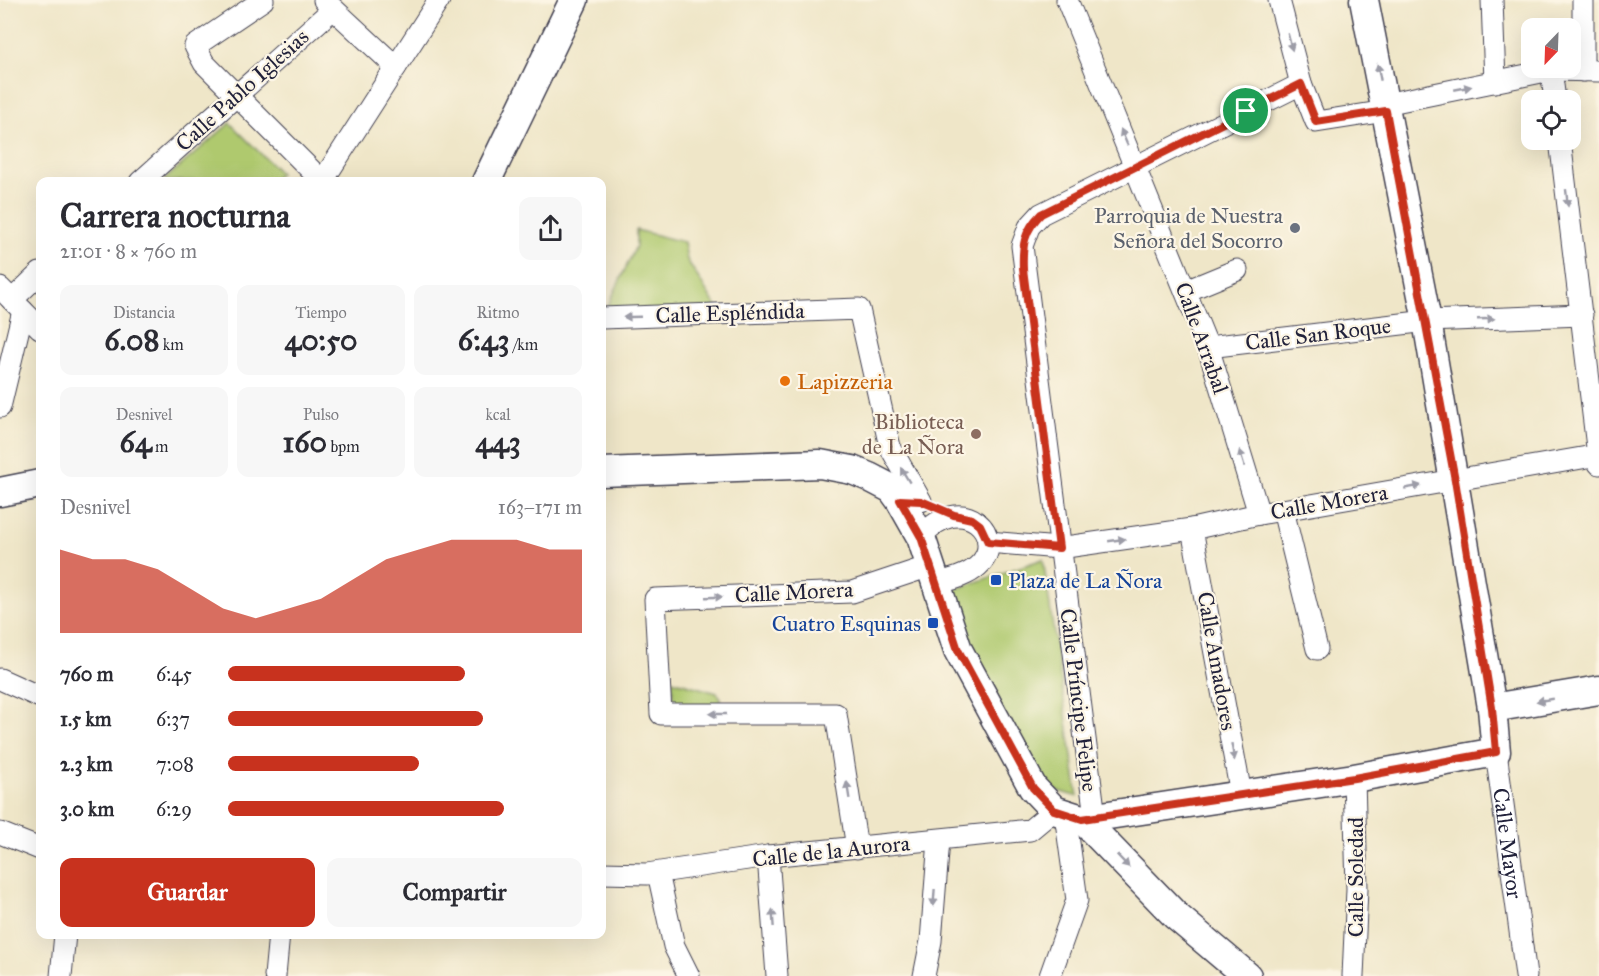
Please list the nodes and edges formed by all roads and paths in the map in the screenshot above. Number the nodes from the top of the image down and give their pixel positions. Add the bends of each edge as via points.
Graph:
1 (263, 0) edge
2 (439, 0) edge
3 (574, 0) edge
4 (1067, 0) edge
5 (1279, 0) edge
6 (1364, 0) edge
7 (1492, 0) edge
8 (1583, 0) edge
9 (328, 4) edge
10 (396, 67) junction
11 (1591, 71) edge
12 (1521, 76) edge
13 (1495, 82) junction
14 (1301, 84) junction
15 (236, 96) junction
16 (1386, 107) junction
17 (1561, 150) edge
18 (1136, 165) junction
19 (146, 177) edge
20 (318, 177) edge
21 (325, 177) edge
22 (488, 177) edge
23 (1237, 270) dead end
24 (36, 277) edge
25 (1186, 291) junction
26 (12, 299) edge
27 (1582, 315) junction
28 (606, 318) edge
29 (1427, 321) junction
30 (36, 324) edge
31 (1208, 347) junction
32 (0, 407) edge
33 (890, 447) junction
34 (1599, 458) edge
35 (606, 472) edge
36 (869, 477) junction
37 (1455, 480) junction
38 (36, 485) edge
39 (0, 492) edge
40 (910, 501) junction
41 (1283, 510) junction
42 (1259, 514) junction
43 (954, 515) junction
44 (1192, 529) junction
45 (921, 537) junction
46 (988, 542) junction
47 (1059, 548) junction
48 (932, 575) junction
49 (1317, 649) dead end
50 (0, 679) edge
51 (1599, 690) edge
52 (36, 695) edge
53 (1492, 708) junction
54 (1496, 752) junction
55 (1354, 778) junction
56 (1241, 794) junction
57 (1074, 815) junction
58 (0, 832) edge
59 (939, 840) junction
60 (36, 847) edge
61 (857, 848) junction
62 (768, 856) junction
63 (606, 873) edge
64 (658, 873) junction
65 (65, 939) edge
66 (279, 939) edge
67 (62, 976) edge
68 (275, 976) edge
69 (689, 976) edge
70 (777, 976) edge
71 (924, 976) edge
72 (1050, 976) edge
73 (1247, 976) edge
74 (1353, 976) edge
75 (1526, 976) edge

1 - 15 street via 195,46 204,63
2 - 10 street
3 - 22 street
18 -> 4 street, Calle Arrabal
5 -> 14 street
16 -> 6 street, Calle Mayor
7 - 13 street
8 - 11 street
9 - 10 street, Calle Pablo Iglesias
9 - 15 street, Calle Pablo Iglesias
10 - 21 street
12 - 13 street
16 -> 13 street
14 - 16 street via 1316,122
14 - 18 street, Calle Príncipe Felipe
15 - 19 street, Calle Pablo Iglesias
15 - 20 street
16 - 29 street, Calle Mayor
17 -> 27 street
18 - 25 street, Calle Arrabal
18 - 47 street, Calle Príncipe Felipe via 1041,214 1029,227 1022,246
23 - 25 street
24 - 26 street
25 - 31 street, Calle Arrabal
26 - 30 street
26 - 32 street
29 -> 27 street, Calle San Roque
27 - 34 street
33 -> 28 street, Calle Espléndida via 859,309
29 - 31 street, Calle San Roque
29 - 37 street, Calle Mayor
42 -> 31 street, Calle Arrabal
33 - 36 street
40 -> 33 street
34 - 37 street, Calle Morera
35 - 36 street via 820,464
36 - 40 street
41 -> 37 street, Calle Morera
37 - 53 street, Calle Mayor
38 - 39 street
40 - 43 street
40 - 45 street
41 - 42 street, Calle Morera
41 - 49 street
42 - 44 street, Calle Morera
43 - 45 street via 937,521
43 - 46 street via 980,525
47 -> 44 street, Calle Morera
44 -> 56 street, Calle Amadores
45 - 48 street
46 - 47 street, Calle Morera
46 - 48 street via 985,557 975,569
47 - 57 street, Calle Príncipe Felipe
48 - 57 street via 958,650 1033,788
61 -> 48 street, Calle Morera via 836,714 661,714 655,599 852,592
50 - 52 street
51 -> 53 street
53 - 54 street, Calle Mayor
54 - 55 street
54 - 75 street, Calle Mayor
55 - 56 street
55 - 74 street, Calle Soledad via 1358,890
56 - 57 street
57 - 59 street, Calle de la Aurora via 1030,830
57 - 72 street, Calle Príncipe Felipe via 1077,900
57 -> 73 street via 1176,916
58 - 60 street
59 - 61 street, Calle de la Aurora
59 -> 71 street via 931,941
61 - 62 street, Calle de la Aurora
62 - 64 street, Calle de la Aurora
70 -> 62 street
63 - 64 street, Calle de la Aurora
64 - 69 street via 674,946
65 - 67 street
66 - 68 street

